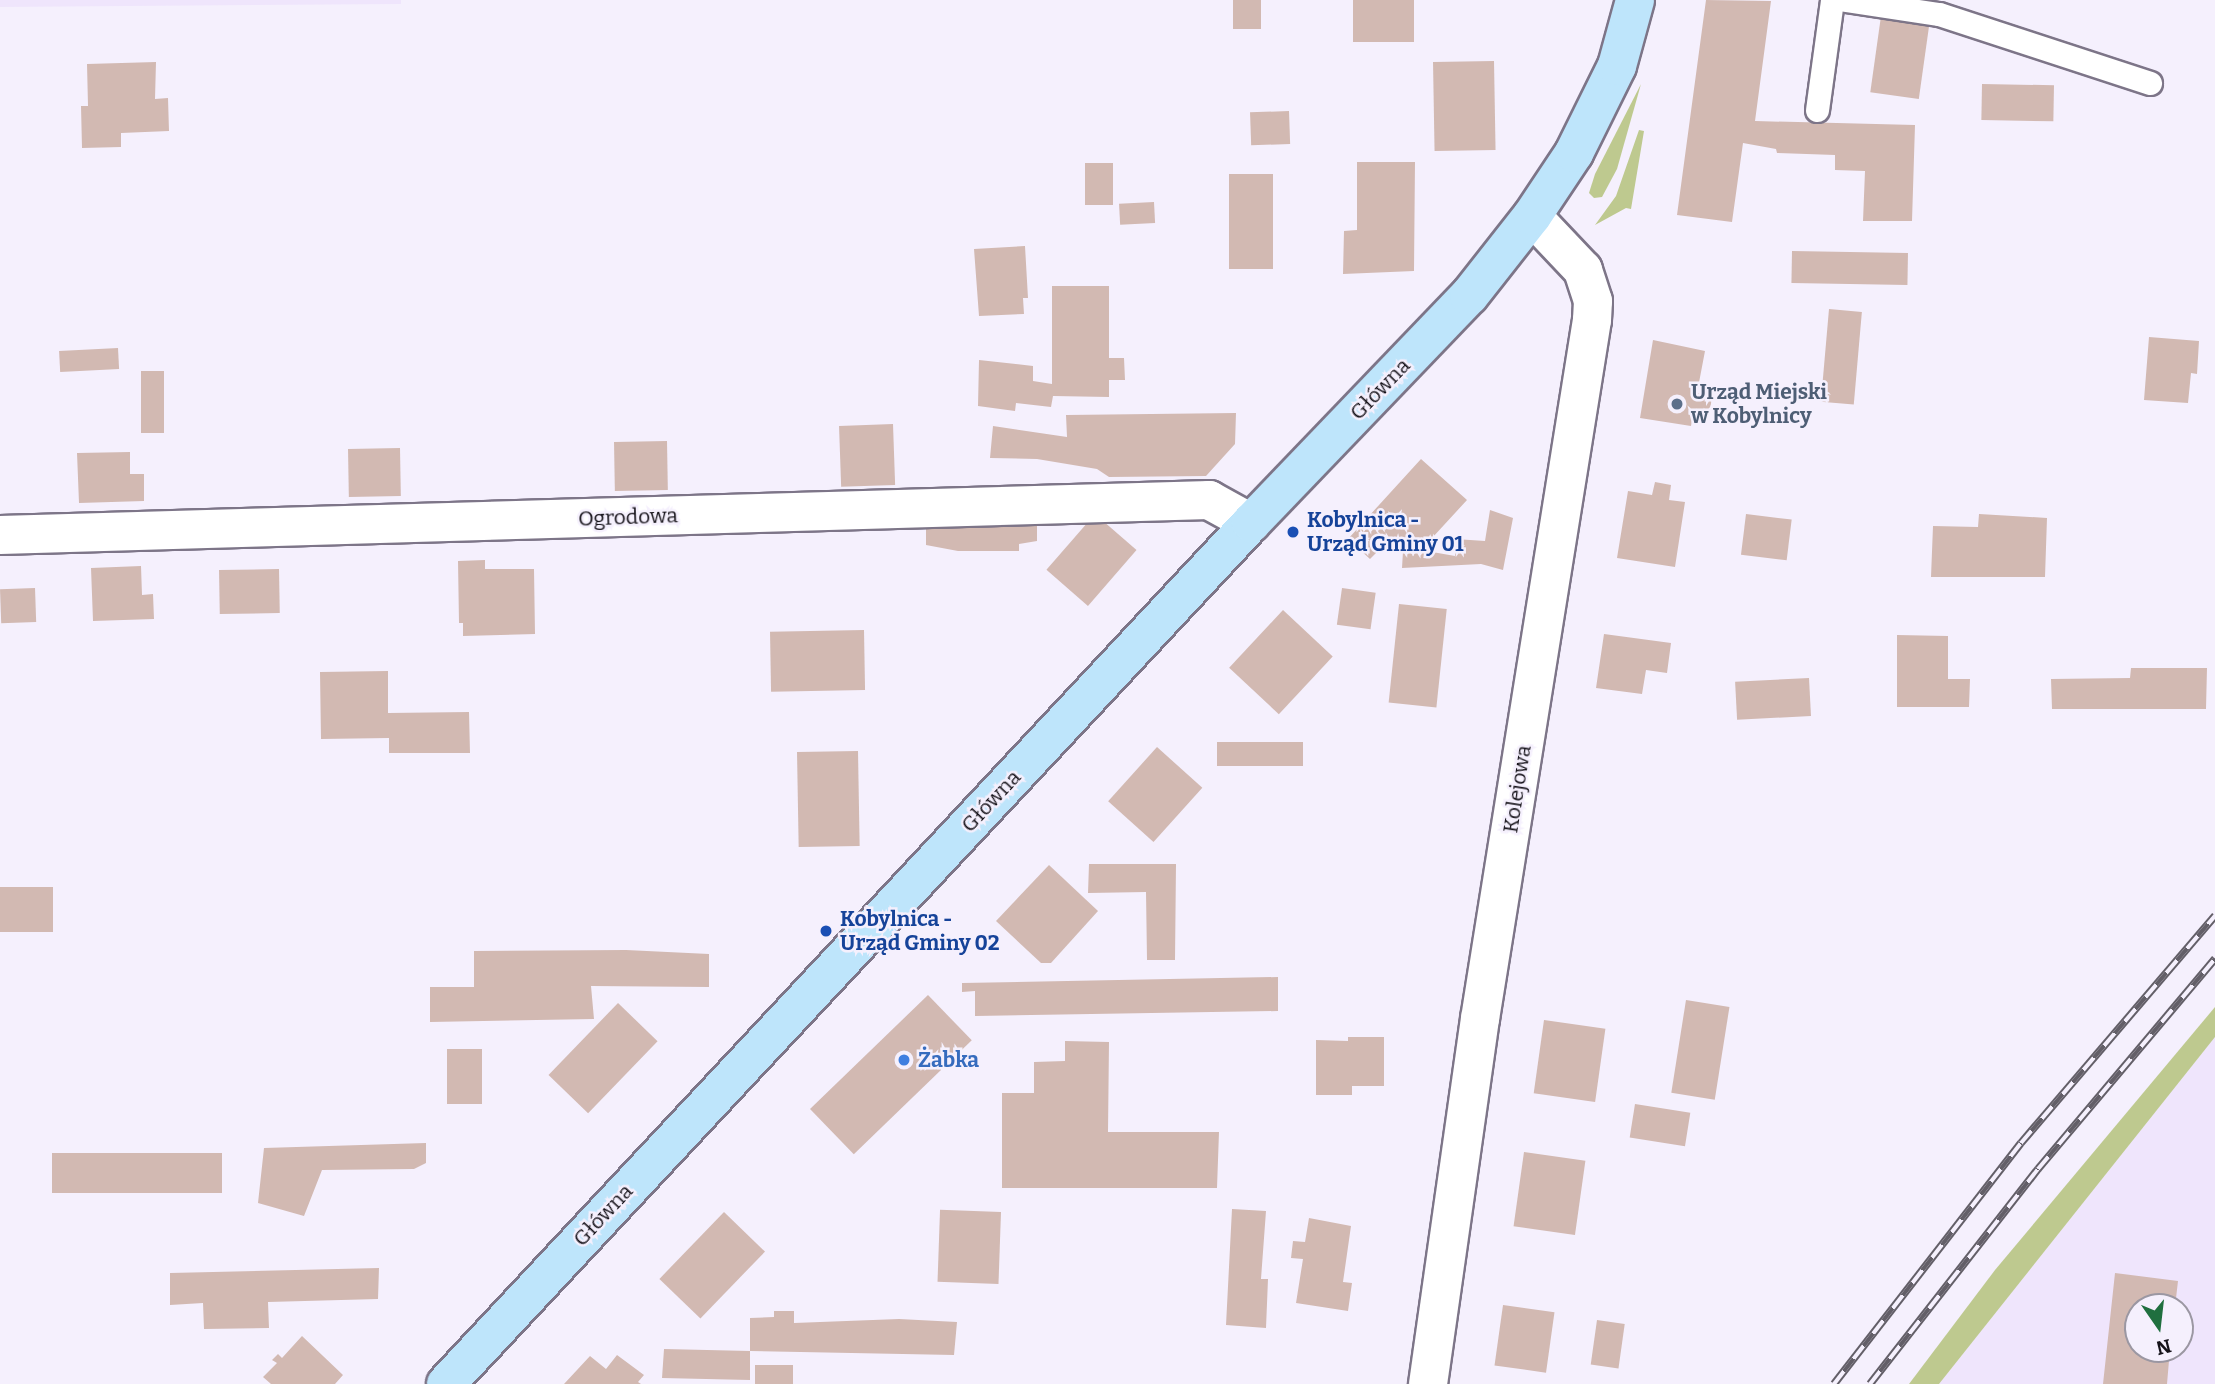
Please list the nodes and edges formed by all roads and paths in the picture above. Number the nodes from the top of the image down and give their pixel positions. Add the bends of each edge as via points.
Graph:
1 (1635, 0) edge
2 (1832, 0) edge
3 (1845, 0) edge
4 (2150, 83) dead end
5 (1817, 110) dead end
6 (1532, 216) junction
7 (1251, 523) junction
8 (0, 535) edge
9 (446, 1384) edge
10 (1428, 1384) edge

1 - 6 main road, Główna via 1617,66 1574,153
2 - 5 lane
3 - 4 lane via 1939,14
6 - 7 main road, Główna via 1469,296
6 - 10 street, Kolejowa via 1583,270 1593,301 1592,320 1480,1019
7 - 8 street, Ogrodowa via 1209,500
7 - 9 main road, Główna

